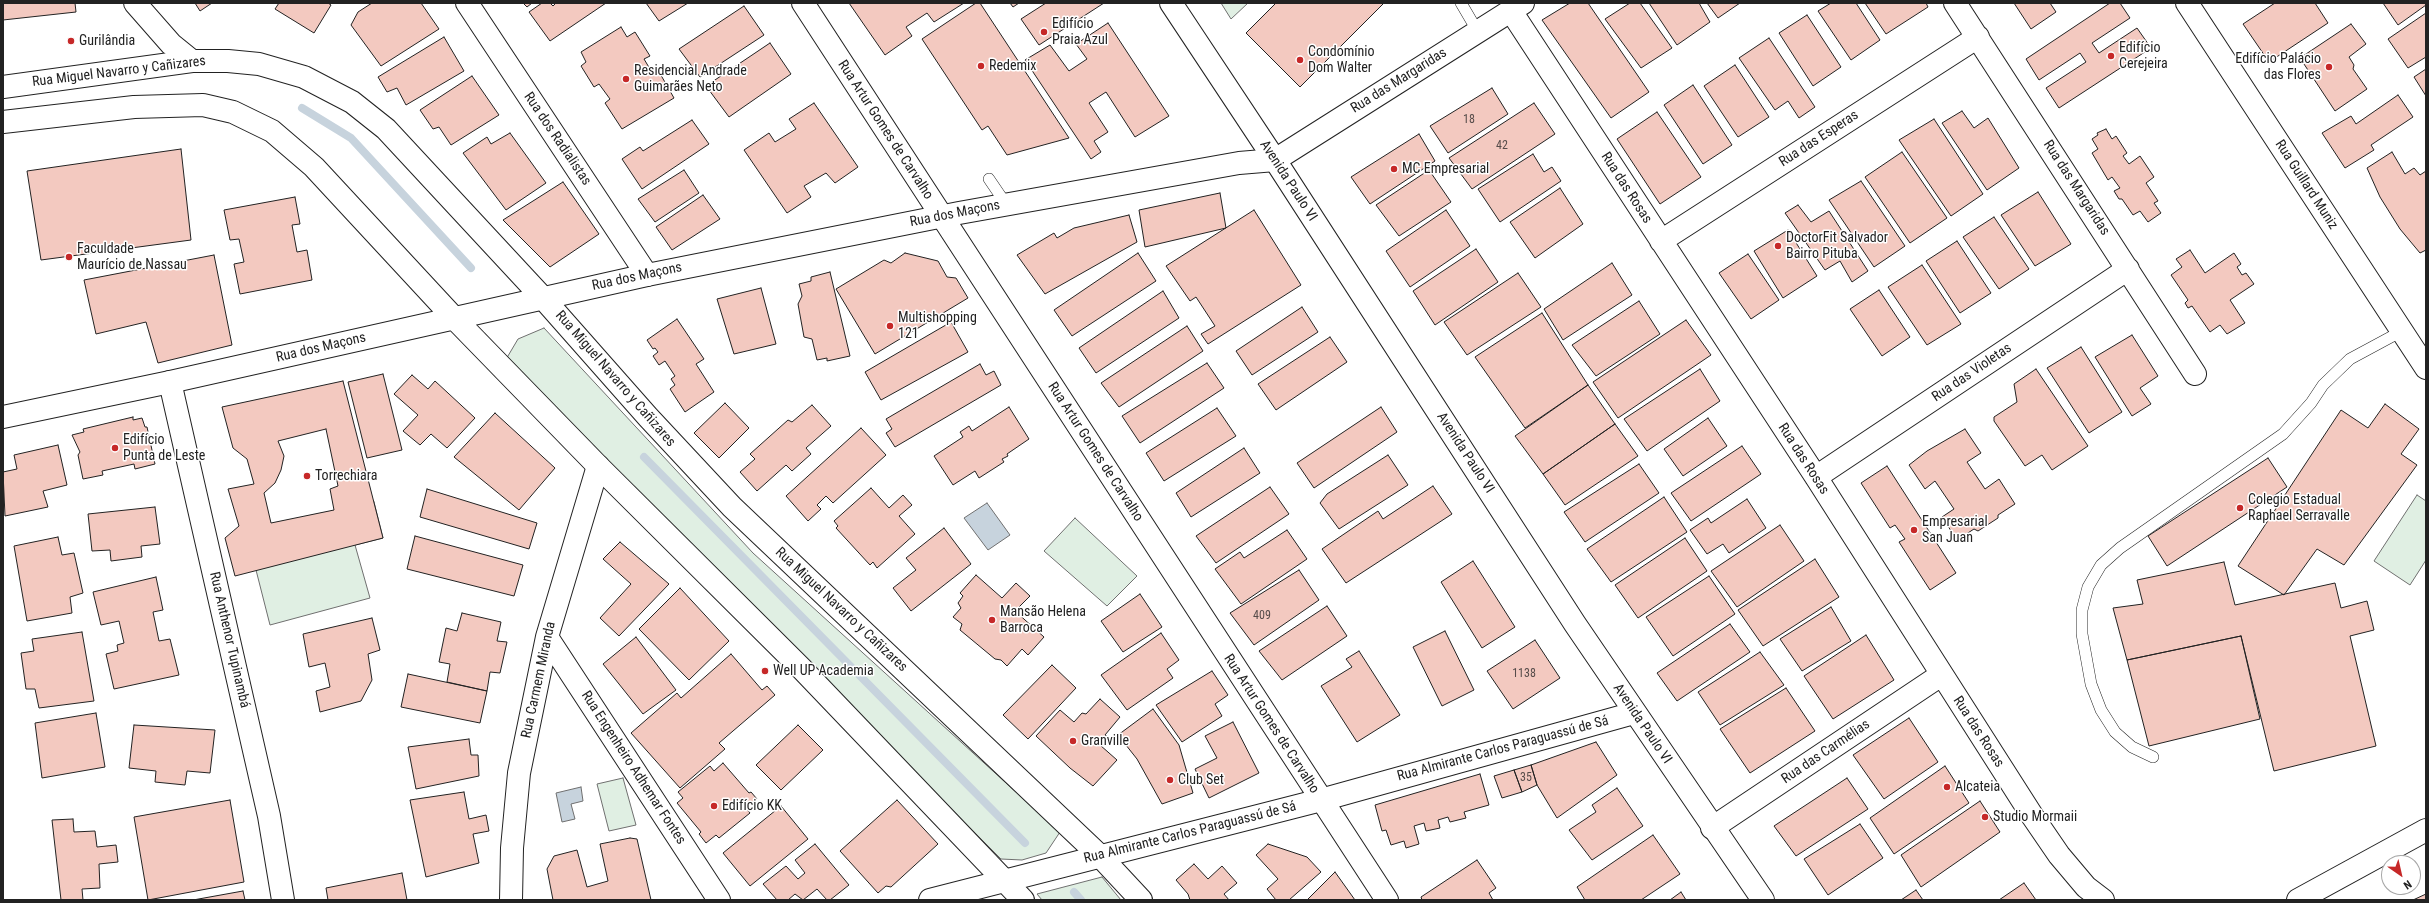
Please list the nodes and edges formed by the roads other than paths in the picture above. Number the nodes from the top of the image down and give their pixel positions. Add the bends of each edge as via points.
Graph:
1 (135, 3) edge
2 (467, 3) edge
3 (803, 3) edge
4 (1171, 3) edge
5 (1461, 3) edge
6 (1955, 3) edge
7 (2187, 3) edge
8 (1517, 7) edge
9 (1478, 32) junction
10 (1978, 37) junction
11 (192, 61) junction
12 (3, 87) edge
13 (3, 122) edge
14 (1275, 160) junction
15 (989, 179) dead end
16 (1006, 204) junction
17 (942, 216) junction
18 (1661, 241) junction
19 (2128, 269) junction
20 (647, 275) junction
21 (542, 297) junction
22 (454, 318) junction
23 (2402, 331) junction
24 (2426, 368) edge
25 (2195, 374) dead end
26 (170, 382) junction
27 (3, 417) edge
28 (598, 466) junction
29 (1816, 477) junction
30 (547, 637) junction
31 (1941, 675) junction
32 (1634, 713) junction
33 (2153, 757) dead end
34 (1321, 800) junction
35 (1712, 828) junction
36 (2426, 830) edge
37 (1100, 856) junction
38 (1004, 879) junction
39 (283, 900) edge
40 (511, 900) edge
41 (719, 900) edge
42 (930, 900) edge
43 (1023, 900) edge
44 (1141, 900) edge
45 (1387, 900) edge
46 (1763, 900) edge
47 (2103, 900) edge
48 (2298, 900) edge

1 - 11 street via 171,44
2 - 20 street, Rua dos Radialistas
3 - 17 street, Rua Artur Gomes de Carvalho via 862,84
4 - 14 street, Avenida Paulo VI
5 - 9 lane
6 - 10 street, Rua das Margaridas
7 - 23 street, Rua Guillard Muniz
8 - 9 street, Rua das Margaridas
8 - 18 street, Rua das Rosas
9 - 14 street, Rua das Margaridas
10 - 18 street, Rua das Esperas
10 - 19 street, Rua das Margaridas
11 - 12 street, Rua Miguel Navarro y Cañizares
11 - 21 street, Rua Miguel Navarro y Cañizares via 259,64 304,77 352,102 386,129
13 - 22 street via 140,106 203,105 233,112 272,131 314,167
14 - 16 street, Rua dos Maçons via 1239,163
14 - 32 street, Avenida Paulo VI
15 - 16 lane
16 - 17 street, Rua dos Maçons
17 - 20 street, Rua dos Maçons
17 - 34 street, Rua Artur Gomes de Carvalho
18 - 29 street, Rua das Rosas
19 - 25 street, Rua das Margaridas
19 - 29 street, Rua das Violetas
20 - 21 street, Rua dos Maçons
21 - 22 street, Rua dos Maçons
21 - 37 street, Rua Miguel Navarro y Cañizares via 732,507
22 - 26 street, Rua dos Maçons
22 - 28 street
23 - 24 street, Rua Guillard Muniz
23 - 33 lane via 2350,359 2323,385 2311,403 2283,434 2120,548 2101,565 2088,587 2082,610 2082,634 2091,684 2101,710 2115,732 2132,747
26 - 27 street, Rua dos Maçons
26 - 39 street, Rua Anthenor Tupinambá via 267,808
28 - 30 street, Rua Carmem Miranda
28 - 38 street via 802,668
29 - 31 street, Rua das Rosas
30 - 40 street, Rua Carmem Miranda via 519,773 512,848
30 - 41 street, Rua Engenheiro Adhemar Fontes
31 - 35 street, Rua das Carmélias
31 - 47 street, Rua das Rosas via 2059,855 2086,887
32 - 34 street, Rua Almirante Carlos Paraguassú de Sá
32 - 35 street, Avenida Paulo VI
34 - 37 street, Rua Almirante Carlos Paraguassú de Sá
34 - 45 street, Rua Artur Gomes de Carvalho
35 - 46 street, Avenida Paulo VI
36 - 48 street
37 - 38 street, Rua Almirante Carlos Paraguassú de Sá
37 - 44 street, Rua Miguel Navarro y Cañizares
38 - 42 street, Rua Almirante Carlos Paraguassú de Sá
38 - 43 street

